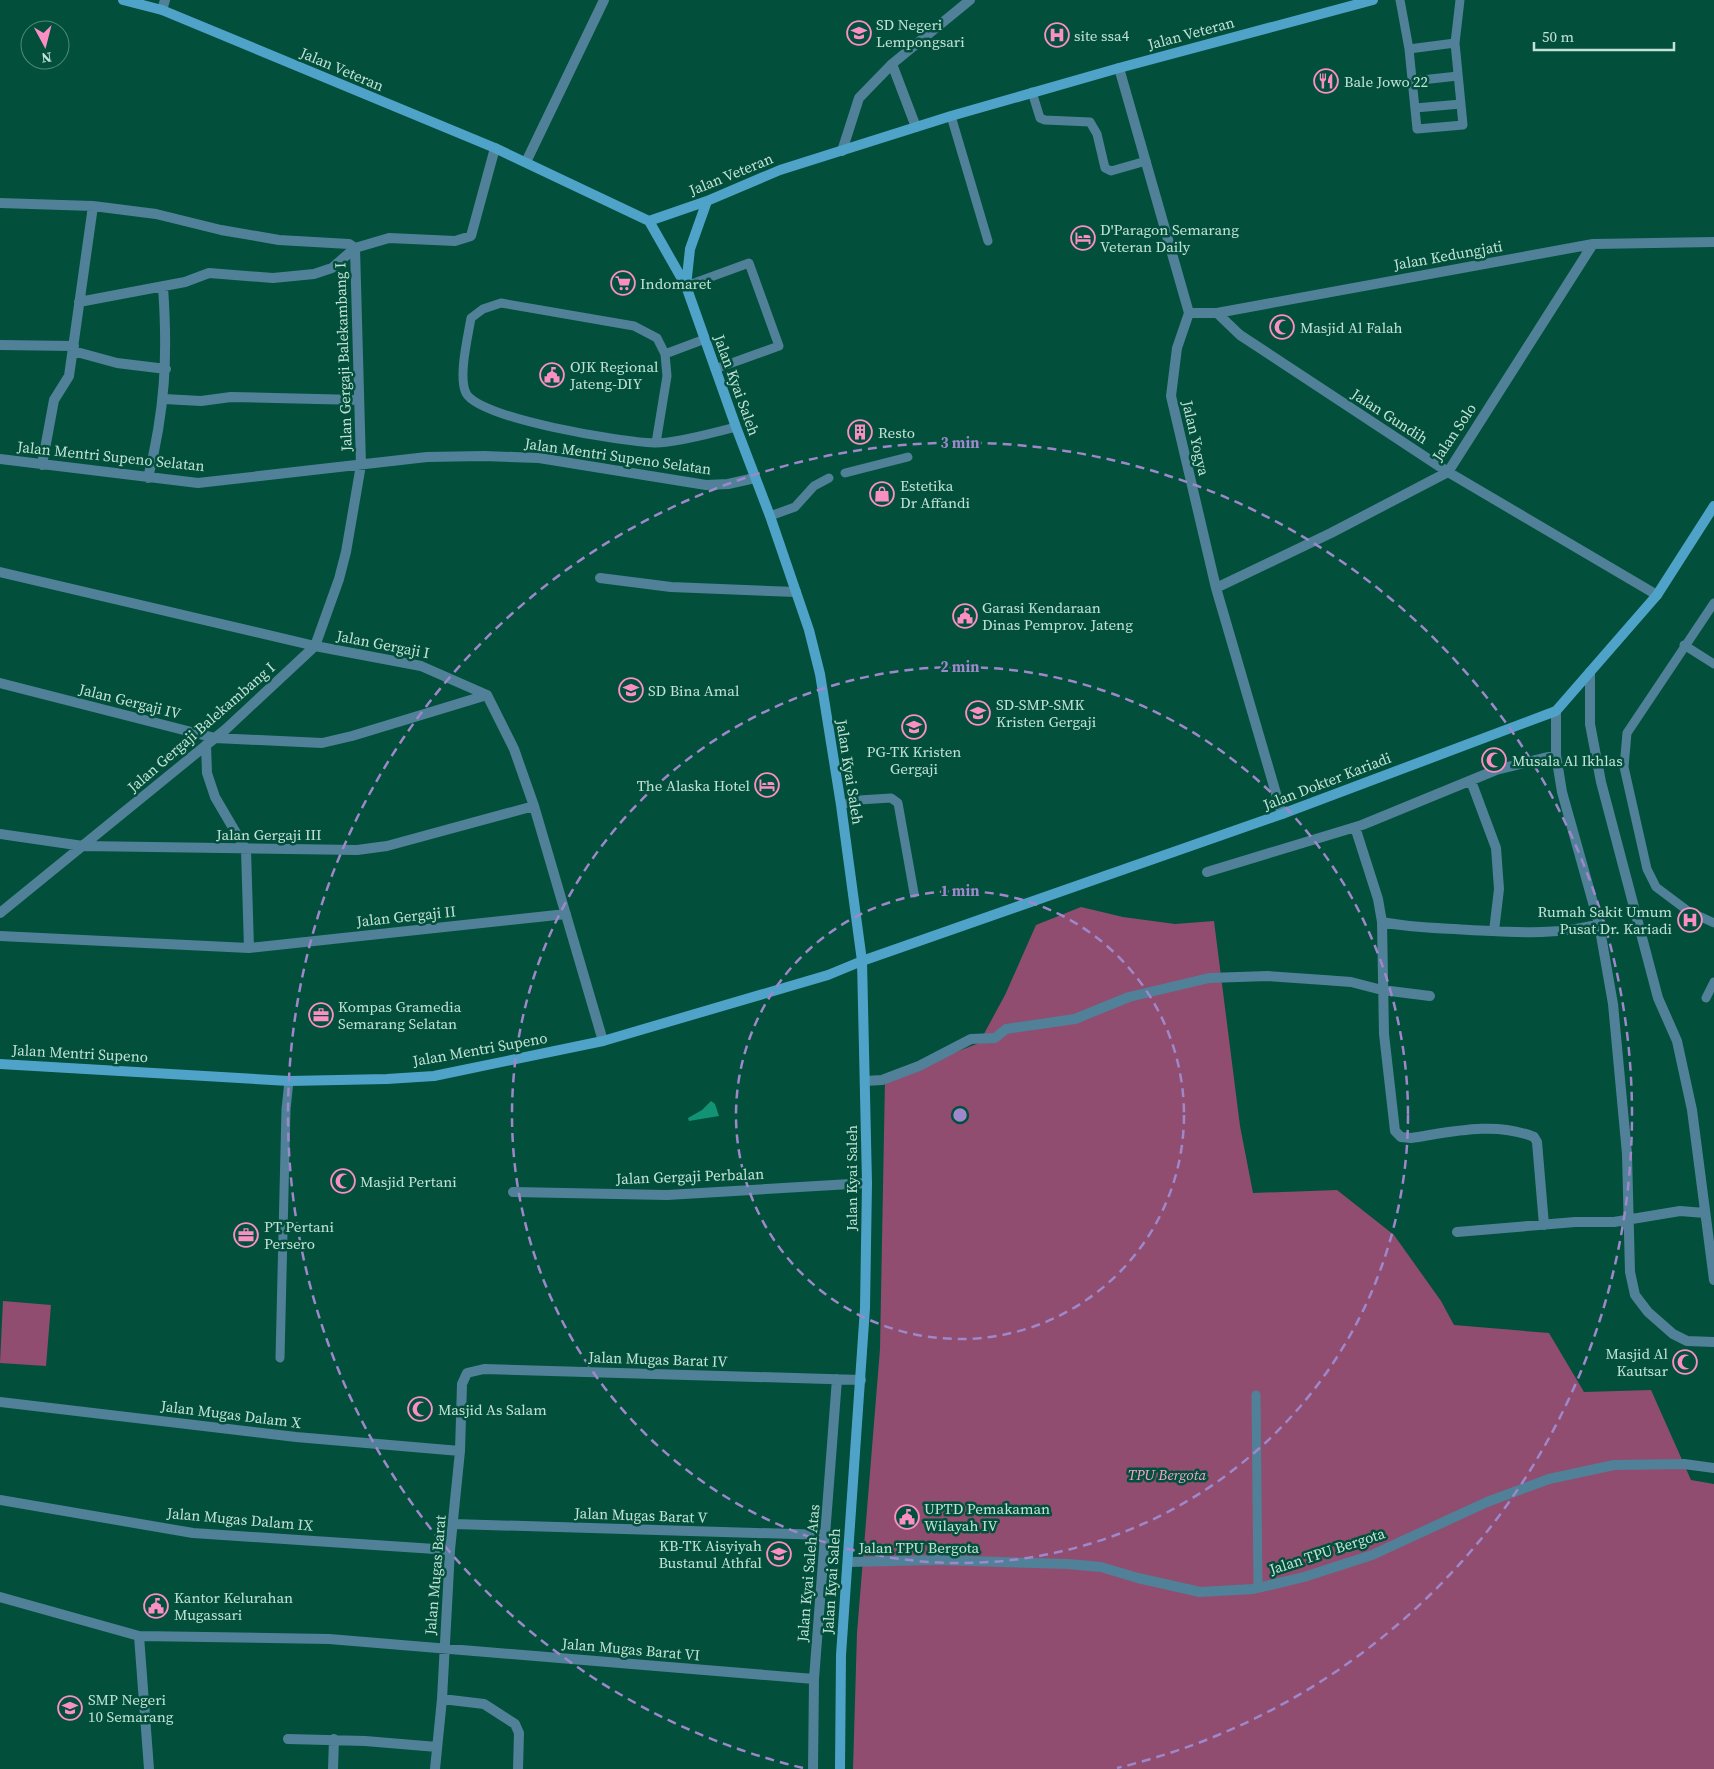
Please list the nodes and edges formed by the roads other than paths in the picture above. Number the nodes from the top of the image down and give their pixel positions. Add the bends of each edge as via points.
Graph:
1 (123, 0) edge
2 (604, 0) edge
3 (970, 0) edge
4 (1373, 0) edge
5 (1400, 0) edge
6 (1460, 0) edge
7 (164, 5) edge
8 (1455, 43) junction
9 (1409, 49) junction
10 (892, 64) junction
11 (1119, 68) junction
12 (1458, 76) junction
13 (1412, 81) junction
14 (1032, 92) junction
15 (1461, 104) junction
16 (1415, 108) junction
17 (951, 116) junction
18 (916, 127) junction
19 (495, 148) junction
20 (842, 151) junction
21 (526, 162) junction
22 (1146, 162) junction
23 (707, 201) junction
24 (0, 203) edge
25 (93, 206) junction
26 (649, 221) junction
27 (988, 241) dead end
28 (1714, 242) edge
29 (1593, 244) junction
30 (355, 248) junction
31 (163, 286) junction
32 (686, 286) junction
33 (79, 302) junction
34 (1189, 312) junction
35 (1217, 313) junction
36 (705, 340) junction
37 (0, 346) edge
38 (73, 349) junction
39 (665, 354) junction
40 (166, 369) junction
41 (715, 369) junction
42 (164, 399) junction
43 (359, 400) junction
44 (736, 427) junction
45 (656, 444) junction
46 (908, 457) dead end
47 (0, 459) edge
48 (42, 465) junction
49 (360, 465) junction
50 (1448, 472) junction
51 (845, 473) dead end
52 (148, 478) junction
53 (755, 478) junction
54 (829, 478) dead end
55 (1714, 506) edge
56 (770, 516) junction
57 (0, 572) edge
58 (600, 578) dead end
59 (1216, 588) junction
60 (796, 592) junction
61 (1657, 595) junction
62 (1714, 603) edge
63 (1711, 614) edge
64 (1684, 645) junction
65 (315, 646) junction
66 (1714, 664) edge
67 (1590, 672) junction
68 (0, 683) edge
69 (487, 695) junction
70 (1556, 711) junction
71 (215, 738) junction
72 (206, 745) junction
73 (1556, 755) junction
74 (1471, 781) junction
75 (841, 805) junction
76 (534, 806) junction
77 (1282, 814) junction
78 (1355, 827) junction
79 (0, 834) edge
80 (83, 846) junction
81 (246, 850) junction
82 (1207, 872) dead end
83 (914, 893) dead end
84 (0, 913) edge
85 (566, 914) junction
86 (1382, 922) junction
87 (1599, 924) junction
88 (1714, 924) edge
89 (1494, 931) junction
90 (0, 936) edge
91 (249, 948) junction
92 (862, 961) junction
93 (1714, 982) edge
94 (1382, 990) junction
95 (1430, 996) dead end
96 (1706, 998) dead end
97 (603, 1041) junction
98 (0, 1064) edge
99 (288, 1081) junction
100 (865, 1081) junction
101 (868, 1183) junction
102 (513, 1192) dead end
103 (1705, 1213) junction
104 (1628, 1219) junction
105 (1544, 1225) junction
106 (1456, 1232) dead end
107 (1714, 1280) edge
108 (1714, 1342) edge
109 (280, 1358) dead end
110 (837, 1379) junction
111 (861, 1380) junction
112 (462, 1384) joint
113 (1256, 1395) dead end
114 (0, 1402) edge
115 (460, 1451) junction
116 (1714, 1468) edge
117 (0, 1500) edge
118 (454, 1524) junction
119 (826, 1535) junction
120 (450, 1550) junction
121 (848, 1562) junction
122 (1258, 1588) junction
123 (0, 1597) edge
124 (139, 1636) junction
125 (444, 1649) junction
126 (814, 1679) junction
127 (442, 1699) junction
128 (288, 1739) dead end
129 (334, 1739) junction
130 (436, 1748) junction
131 (149, 1769) edge
132 (333, 1769) edge
133 (435, 1769) edge
134 (518, 1769) edge
135 (813, 1769) edge
136 (840, 1769) edge

1 - 7 main road, Jalan Veteran
2 - 21 street
3 - 10 street
4 - 11 main road, Jalan Veteran
5 - 9 lane
6 - 8 lane
7 - 19 main road, Jalan Veteran
8 - 9 lane
8 - 12 lane
9 - 13 lane
10 - 18 street
10 - 20 street via 859,98
11 - 14 main road, Jalan Veteran
11 - 22 street
12 - 13 lane
12 - 15 lane
13 - 16 lane
14 - 17 main road, Jalan Veteran
14 - 22 lane via 1040,118 1090,122 1097,134 1105,168 1111,171
15 - 16 lane
15 - 16 lane via 1463,125 1417,129
17 - 18 main road, Jalan Veteran
17 - 27 lane
18 - 20 main road, Jalan Veteran
19 - 21 main road, Jalan Veteran
19 - 30 street via 471,236 456,241 389,238
20 - 23 main road, Jalan Veteran via 780,170
21 - 26 main road, Jalan Veteran
22 - 34 street
23 - 26 main road, Jalan Veteran
23 - 32 main road via 690,249
24 - 25 street
25 - 30 street via 156,214 279,240 349,244
25 - 33 street
26 - 32 main road, Jalan Kyai Saleh
28 - 29 street, Jalan Kedungjati
29 - 35 street, Jalan Kedungjati
29 - 50 street, Jalan Solo
30 - 31 street via 332,268 314,274 273,278 209,273
30 - 43 street, Jalan Gergaji Balekambang I
31 - 33 street
31 - 40 street
32 - 36 main road, Jalan Kyai Saleh
32 - 41 lane via 749,263 779,346
33 - 38 street
34 - 35 street, Jalan Kedungjati
34 - 59 street, Jalan Yogya via 1177,348 1170,396
35 - 50 street, Jalan Gundih via 1240,335
36 - 39 lane
36 - 41 main road, Jalan Kyai Saleh
37 - 38 street
38 - 40 street via 117,363
38 - 48 street via 69,376 54,400
39 - 45 lane via 667,376
39 - 45 lane via 657,338 634,326 501,303 483,309 471,318 463,381 466,393 473,400 513,416 564,431
40 - 42 street
41 - 44 main road, Jalan Kyai Saleh
42 - 43 street
42 - 52 street
43 - 49 street, Jalan Gergaji Balekambang I
44 - 45 lane
44 - 53 main road, Jalan Kyai Saleh
46 - 51 lane
47 - 48 street, Jalan Mentri Supeno Selatan
48 - 52 street, Jalan Mentri Supeno Selatan
49 - 52 street, Jalan Mentri Supeno Selatan via 216,482 189,483
49 - 53 street, Jalan Mentri Supeno Selatan via 427,457 484,456 539,458 706,485
49 - 65 street, Jalan Gergaji Balekambang I via 344,561
50 - 59 street, Jalan Solo
50 - 61 street, Jalan Gundih
53 - 56 main road, Jalan Kyai Saleh
54 - 56 lane via 814,486 795,507
55 - 61 main road, Jalan Dokter Kariadi
56 - 60 main road, Jalan Kyai Saleh
57 - 65 street, Jalan Gergaji I
58 - 60 street via 671,587
59 - 77 street, Jalan Yogya
60 - 75 main road, Jalan Kyai Saleh via 820,674
61 - 67 main road, Jalan Dokter Kariadi
62 - 63 lane
63 - 64 lane
64 - 66 lane
64 - 88 lane via 1627,733 1624,766 1647,869 1656,886 1688,911
65 - 69 street, Jalan Gergaji I via 421,666
65 - 71 street, Jalan Gergaji Balekambang I
67 - 70 main road, Jalan Dokter Kariadi
67 - 103 street via 1590,724 1601,782 1658,998 1677,1041 1692,1110
68 - 71 street, Jalan Gergaji IV
69 - 71 street, Jalan Gergaji IV via 322,743
69 - 76 street via 514,749
70 - 73 street
70 - 77 main road, Jalan Dokter Kariadi
71 - 72 street, Jalan Gergaji Balekambang I
72 - 80 street, Jalan Gergaji Balekambang I
72 - 81 street via 208,773 215,797
73 - 74 street via 1496,770
73 - 87 street via 1562,792
74 - 78 street
74 - 89 street via 1496,848 1499,889
75 - 83 lane via 891,798 898,803
75 - 92 main road, Jalan Kyai Saleh
76 - 81 street, Jalan Gergaji III via 371,849
76 - 85 street
77 - 92 main road, Jalan Dokter Kariadi
78 - 82 street
78 - 86 street
79 - 80 street, Jalan Gergaji III
80 - 81 street, Jalan Gergaji III
80 - 84 street, Jalan Gergaji Balekambang I
81 - 91 street
85 - 91 street, Jalan Gergaji II
85 - 97 street
86 - 89 street via 1403,927
86 - 94 street
87 - 89 street via 1559,933
87 - 104 street via 1613,1004 1627,1154
90 - 91 street, Jalan Gergaji II
92 - 97 main road, Jalan Mentri Supeno via 828,975
92 - 100 main road, Jalan Kyai Saleh
93 - 96 lane
94 - 95 street
94 - 100 street via 1351,982 1268,976 1209,978 1129,997 1075,1019 1006,1029 995,1038 971,1039 920,1066 882,1080
94 - 105 street via 1395,1131 1402,1137 1411,1138 1484,1129 1534,1138 1537,1142
97 - 99 main road, Jalan Mentri Supeno via 434,1076
98 - 99 main road, Jalan Mentri Supeno
99 - 109 lane
100 - 101 main road, Jalan Kyai Saleh
101 - 102 street, Jalan Gergaji Perbalan via 667,1195
101 - 111 main road, Jalan Kyai Saleh
103 - 104 street via 1680,1211
103 - 107 street
104 - 105 street
104 - 108 street via 1630,1272 1636,1295 1648,1312 1673,1334 1687,1342
105 - 106 street
110 - 111 street, Jalan Mugas Barat IV
110 - 112 street, Jalan Mugas Barat IV via 484,1369 467,1373
110 - 119 street, Jalan Kyai Saleh Atas
111 - 121 main road, Jalan Kyai Saleh
112 - 115 street, Jalan Mugas Barat
113 - 122 lane
114 - 115 street, Jalan Mugas Dalam X via 296,1437
115 - 118 street, Jalan Mugas Barat
116 - 122 street, Jalan TPU Bergota via 1684,1464 1614,1465 1549,1479 1487,1502 1372,1555
117 - 120 street, Jalan Mugas Dalam IX via 193,1533
118 - 119 street, Jalan Mugas Barat V
118 - 120 street, Jalan Mugas Barat
119 - 126 street, Jalan Kyai Saleh Atas
120 - 125 street, Jalan Mugas Barat
121 - 122 street, Jalan TPU Bergota via 936,1560 1068,1564 1101,1567 1200,1592
121 - 136 main road, Jalan Kyai Saleh via 841,1655
123 - 124 street, Jalan Mugas Barat VI
124 - 125 street, Jalan Mugas Barat VI via 329,1639
124 - 131 street
125 - 126 street, Jalan Mugas Barat VI
125 - 127 street, Jalan Mugas Barat
126 - 135 street, Jalan Kyai Saleh Atas
127 - 130 street, Jalan Mugas Barat
127 - 134 street via 484,1704 515,1724 519,1733
128 - 129 street
129 - 130 street
129 - 132 street
130 - 133 street, Jalan Mugas Barat

